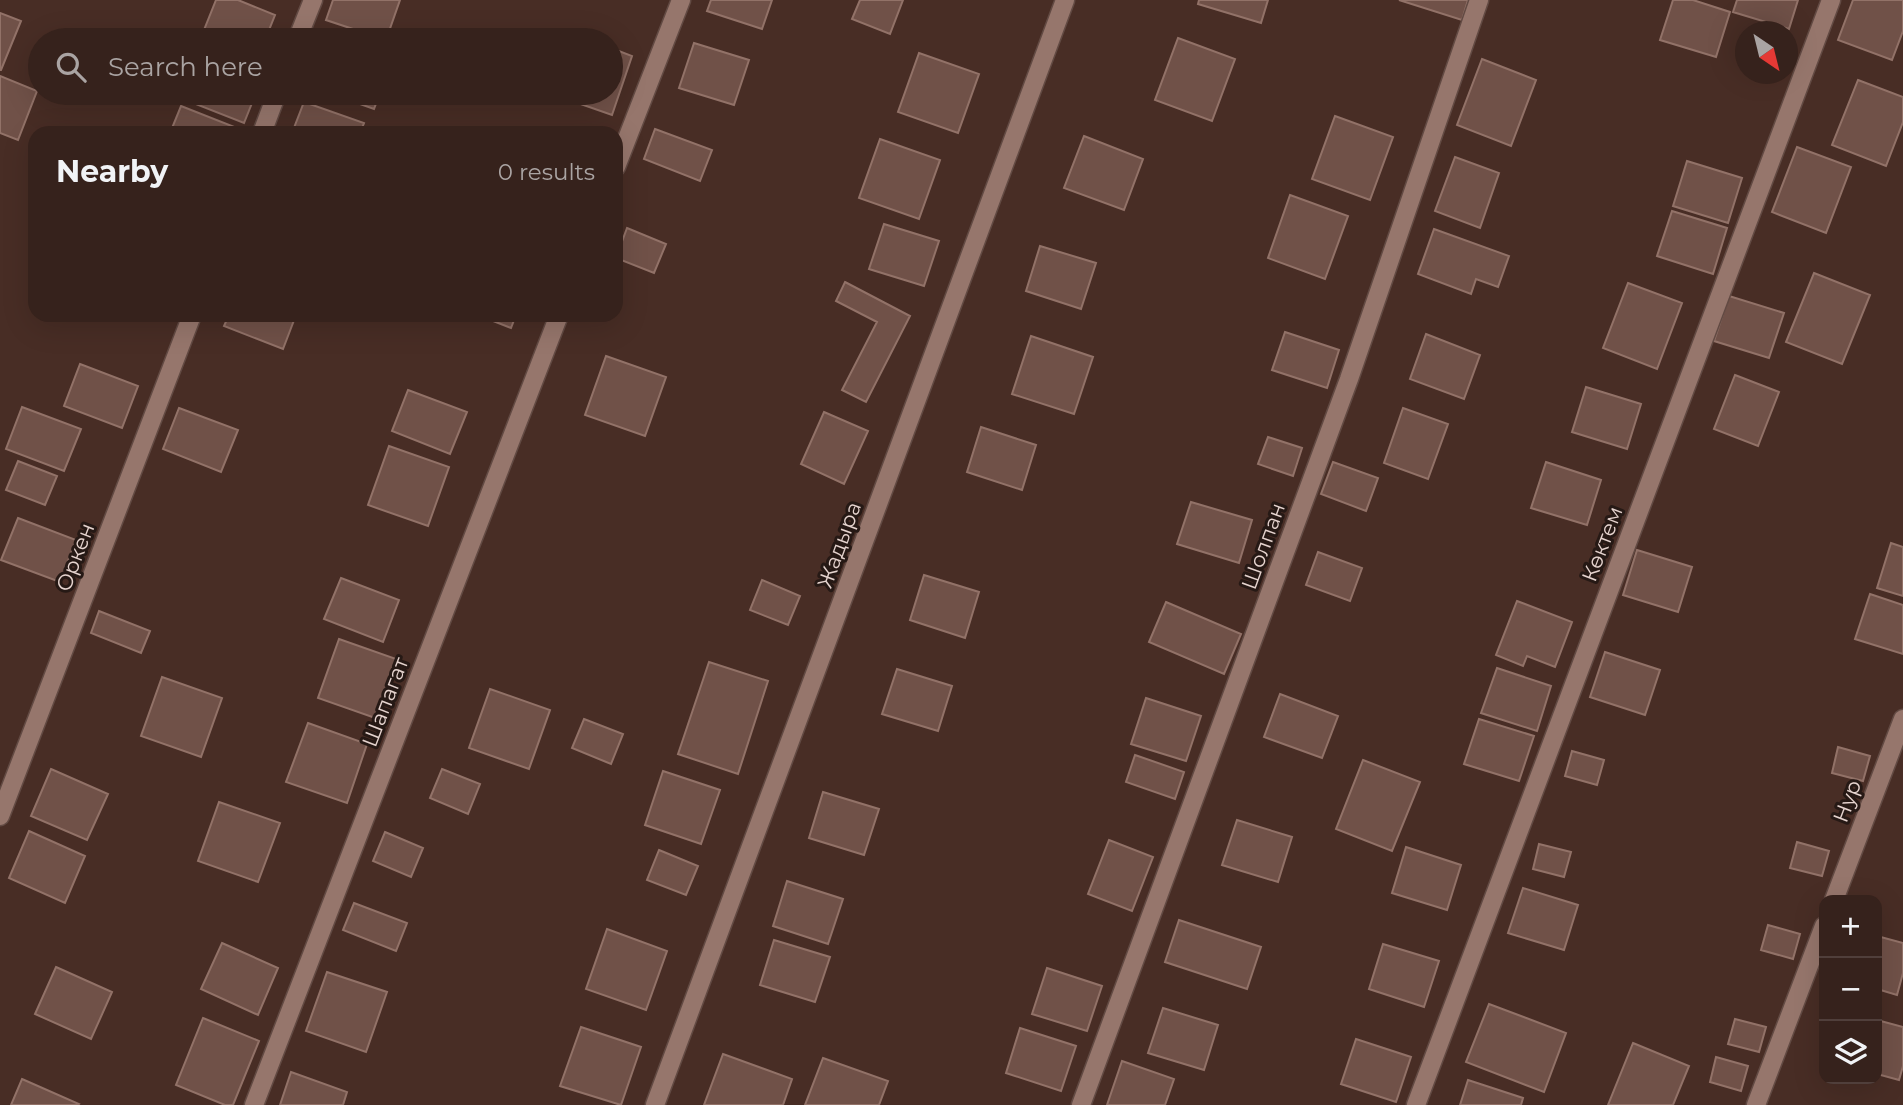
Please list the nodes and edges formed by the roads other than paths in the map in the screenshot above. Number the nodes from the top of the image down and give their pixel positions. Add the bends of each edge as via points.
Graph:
1 (313, 0) edge
2 (681, 0) edge
3 (1065, 0) edge
4 (1479, 0) edge
5 (1831, 0) edge
6 (302, 28) edge
7 (272, 105) edge
8 (265, 126) edge
9 (623, 149) edge
10 (189, 322) edge
11 (556, 322) edge
12 (1903, 719) edge
13 (0, 816) edge
14 (1836, 895) edge
15 (1819, 939) edge
16 (254, 1105) edge
17 (655, 1105) edge
18 (1081, 1105) edge
19 (1416, 1105) edge
20 (1756, 1105) edge

1 - 6 street
2 - 9 street
3 - 17 street, Жадыра
4 - 18 street, Шолпан via 1349,379
5 - 19 street, Көктем
7 - 8 street
10 - 13 street, Оркен
11 - 16 street, Шапагат
12 - 14 street, Нур
15 - 20 street

